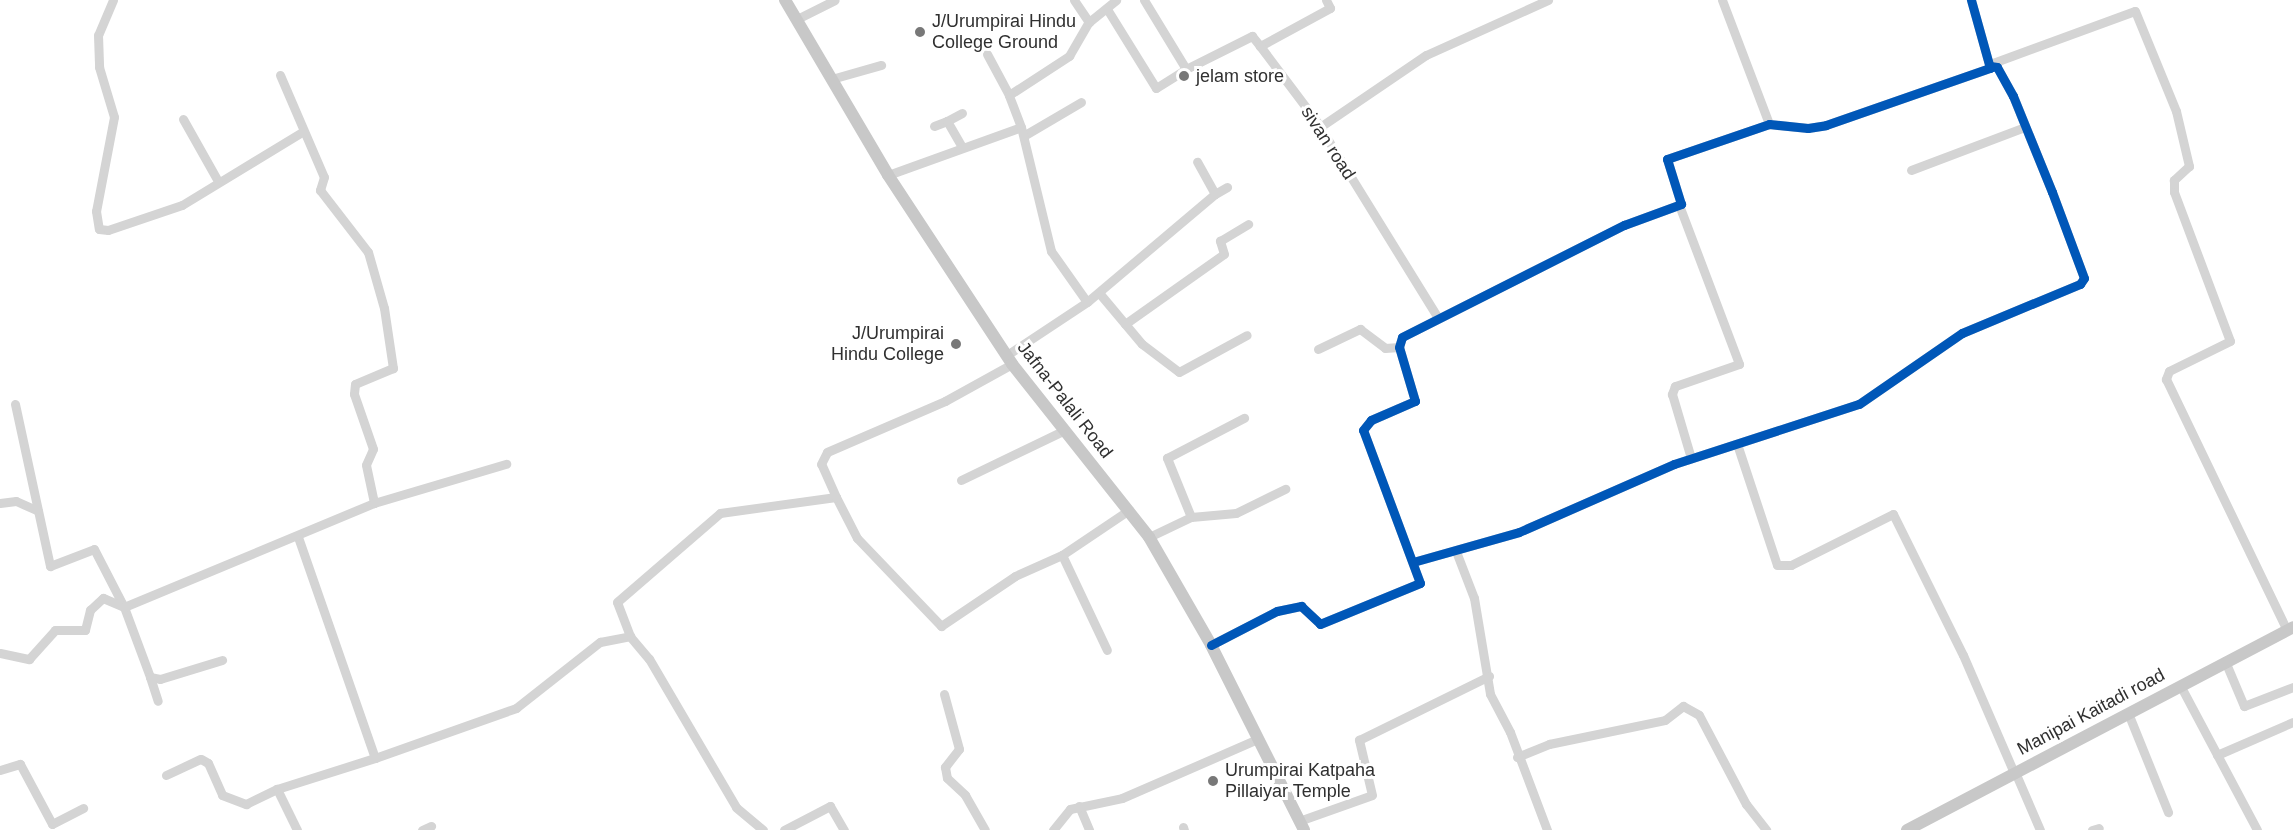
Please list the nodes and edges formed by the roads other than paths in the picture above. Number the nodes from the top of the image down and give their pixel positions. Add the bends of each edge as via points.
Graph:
1 (113, 0) edge
2 (785, 0) edge
3 (835, 0) edge
4 (1074, 0) edge
5 (1116, 0) edge
6 (1144, 0) edge
7 (1326, 0) edge
8 (1548, 0) edge
9 (1722, 0) edge
10 (1971, 0) edge
11 (1107, 9) junction
12 (797, 19) junction
13 (1089, 22) junction
14 (1260, 46) junction
15 (987, 54) dead end
16 (880, 65) dead end
17 (1990, 65) junction
18 (1186, 69) junction
19 (280, 75) dead end
20 (835, 78) junction
21 (1009, 95) junction
22 (1082, 102) dead end
23 (962, 113) dead end
24 (183, 119) dead end
25 (947, 121) junction
26 (1769, 124) junction
27 (934, 126) dead end
28 (1320, 127) junction
29 (2025, 127) junction
30 (1023, 131) junction
31 (302, 132) junction
32 (962, 147) junction
33 (1197, 162) dead end
34 (1911, 170) dead end
35 (888, 175) junction
36 (218, 181) junction
37 (1227, 187) dead end
38 (1215, 194) junction
39 (1679, 205) junction
40 (1248, 224) dead end
41 (1100, 294) junction
42 (1087, 302) junction
43 (1437, 318) junction
44 (1125, 324) junction
45 (1247, 335) dead end
46 (1399, 347) junction
47 (1318, 349) dead end
48 (1010, 360) junction
49 (15, 404) dead end
50 (1244, 418) dead end
51 (1065, 430) junction
52 (1737, 444) junction
53 (1691, 458) junction
54 (506, 464) dead end
55 (961, 480) dead end
56 (1285, 489) dead end
57 (836, 497) junction
58 (0, 502) edge
59 (375, 502) junction
60 (1129, 510) junction
61 (38, 511) junction
62 (1191, 517) junction
63 (298, 537) junction
64 (1149, 537) junction
65 (1457, 554) junction
66 (1062, 555) junction
67 (1413, 562) junction
68 (124, 607) junction
69 (2290, 628) edge
70 (630, 636) junction
71 (1212, 645) junction
72 (1107, 650) dead end
73 (0, 654) edge
74 (222, 660) dead end
75 (2225, 661) junction
76 (1489, 676) junction
77 (150, 677) junction
78 (2180, 685) junction
79 (2293, 687) edge
80 (944, 694) dead end
81 (158, 701) dead end
82 (2128, 713) junction
83 (2293, 722) edge
84 (1258, 739) junction
85 (2217, 755) junction
86 (1517, 757) junction
87 (375, 758) junction
88 (0, 770) edge
89 (2015, 773) junction
90 (166, 775) dead end
91 (277, 789) junction
92 (1079, 807) junction
93 (83, 808) dead end
94 (2168, 812) dead end
95 (1301, 826) edge
96 (297, 830) edge
97 (763, 830) edge
98 (784, 830) edge
99 (844, 830) edge
100 (985, 830) edge
101 (1053, 830) edge
102 (1089, 830) edge
103 (1547, 830) edge
104 (1767, 830) edge
105 (1907, 830) edge
106 (2040, 830) edge
107 (2257, 830) edge

1 - 36 street via 98,35 99,67 114,117 96,211 99,228 108,230 182,205
2 - 12 main road, Jafna-Palali Road
3 - 12 street
4 - 13 street
5 - 11 street
6 - 18 street
7 - 14 street via 1330,8
8 - 28 street via 1426,55
9 - 26 street
10 - 17 street
11 - 13 street
11 - 18 street via 1156,88
12 - 20 main road, Jafna-Palali Road
13 - 21 street via 1069,56
14 - 18 street via 1252,36
14 - 28 street, sivan road
15 - 21 street
16 - 20 street
17 - 26 street via 1826,125 1808,128
17 - 29 street via 1997,67
17 - 69 street via 2135,11 2176,111 2189,166 2174,180 2174,192 2230,341 2169,371 2166,379
19 - 31 street
20 - 35 main road, Jafna-Palali Road
21 - 30 street
22 - 30 street
23 - 25 street
24 - 36 street
25 - 27 street
25 - 32 street
26 - 39 street via 1667,159
28 - 43 street, sivan road
29 - 34 street
29 - 52 street via 2073,243 2084,278 2080,284 1962,333 1859,404
30 - 32 street
30 - 42 street via 1051,251
31 - 36 street
31 - 59 street via 324,177 320,190 368,252 394,356 390,372 355,384 354,394 373,449 366,465
32 - 35 street
33 - 38 street
35 - 48 main road, Jafna-Palali Road
37 - 38 street
38 - 41 street
39 - 43 street via 1624,225
39 - 53 street via 1739,364 1675,386 1672,394
40 - 44 street via 1220,241 1224,254
41 - 42 street
41 - 44 street
42 - 48 street
43 - 46 street via 1402,337
44 - 45 street via 1179,372
46 - 47 street via 1385,348 1360,329
46 - 67 street via 1414,401 1371,420 1363,430
48 - 51 main road, Jafna-Palali Road
48 - 57 street via 945,401 827,452 821,464
49 - 61 street
50 - 62 street via 1167,458
51 - 55 street
51 - 60 main road, Jafna-Palali Road
52 - 53 street
52 - 89 street via 1777,565 1791,565 1893,514 1963,655
53 - 65 street via 1519,532
54 - 59 street
56 - 62 street via 1236,513
57 - 66 street via 857,538 941,626 1015,576
57 - 70 street via 720,513 617,602
58 - 61 street via 16,501
59 - 63 street
60 - 64 main road, Jafna-Palali Road
60 - 66 street
61 - 68 street via 50,566 94,549
62 - 64 street
63 - 68 street
63 - 87 street
64 - 71 main road, Jafna-Palali Road
65 - 67 street
65 - 76 street via 1474,597
66 - 72 street
67 - 71 street via 1420,583 1338,620 1320,624 1300,606 1277,611
68 - 73 street via 103,598 90,610 85,630 55,630 29,659
68 - 77 street
69 - 75 main road, Manipai Kaitadi road
70 - 87 street via 600,642 516,708
70 - 97 street via 648,659 736,807
71 - 84 main road, Jafna-Palali Road
74 - 77 street via 160,679
75 - 78 main road, Manipai Kaitadi road
75 - 79 street via 2244,706
76 - 86 street via 1490,694 1510,732
76 - 95 street via 1359,740 1372,795
77 - 81 street
78 - 82 main road, Manipai Kaitadi road
78 - 85 street
80 - 100 street via 959,749 945,767 947,778 965,795
82 - 89 main road, Manipai Kaitadi road
82 - 94 street
83 - 85 street
84 - 92 street via 1122,798
84 - 95 main road, Jafna-Palali Road
85 - 107 street
86 - 103 street
86 - 104 street via 1549,744 1665,720 1683,706 1699,715 1746,804
87 - 91 street
88 - 93 street via 20,764 52,824
89 - 105 main road, Manipai Kaitadi road
89 - 106 street
90 - 91 street via 201,759 208,763 222,795 246,804
91 - 96 street
92 - 101 street via 1070,809
92 - 102 street
98 - 99 street via 830,806

